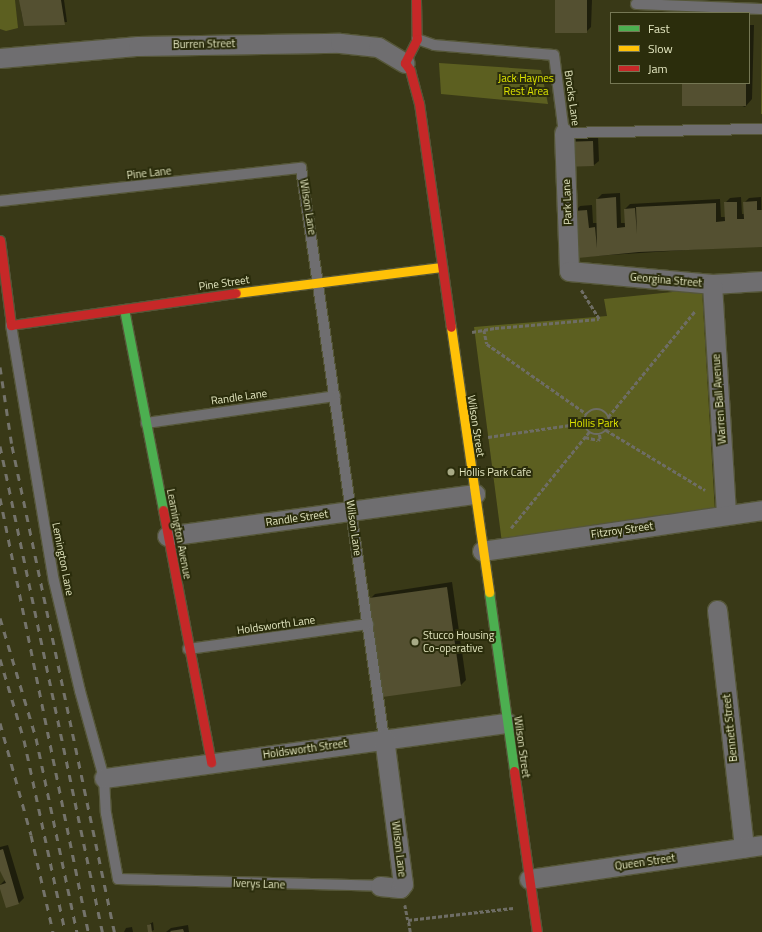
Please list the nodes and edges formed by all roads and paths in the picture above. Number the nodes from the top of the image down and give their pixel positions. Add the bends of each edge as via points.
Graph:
1 (416, 0) edge
2 (636, 4) dead end
3 (762, 8) edge
4 (417, 39) junction
5 (0, 58) edge
6 (405, 63) junction
7 (762, 129) edge
8 (564, 132) junction
9 (302, 168) joint
10 (0, 201) edge
11 (0, 240) edge
12 (441, 267) junction
13 (569, 271) junction
14 (319, 282) junction
15 (762, 282) edge
16 (712, 284) junction
17 (124, 310) junction
18 (696, 310) dead end
19 (11, 325) junction
20 (484, 330) junction
21 (474, 332) dead end
22 (335, 396) junction
23 (587, 414) junction
24 (608, 417) junction
25 (146, 423) junction
26 (584, 423) junction
27 (606, 430) junction
28 (589, 432) junction
29 (599, 434) junction
30 (489, 437) dead end
31 (585, 437) junction
32 (475, 494) junction
33 (351, 510) junction
34 (762, 510) edge
35 (726, 515) junction
36 (507, 534) dead end
37 (167, 536) junction
38 (482, 551) junction
39 (717, 610) dead end
40 (368, 624) junction
41 (188, 650) junction
42 (507, 723) junction
43 (384, 738) junction
44 (211, 762) junction
45 (104, 778) junction
46 (753, 846) edge
47 (118, 879) joint
48 (529, 879) junction
49 (380, 886) joint
50 (400, 888) joint
51 (533, 906) junction
52 (410, 932) edge
53 (537, 932) edge

1 - 4 street
2 - 3 lane
4 - 6 street
4 - 8 lane, Brocks Lane via 434,45 554,55
5 - 6 street, Burren Street via 138,46 340,43 378,47
6 - 12 street, Wilson Street via 410,70 418,96
7 - 8 lane, Brocks Lane
8 - 13 street, Park Lane
9 - 10 lane, Pine Lane
9 - 14 lane, Wilson Lane
11 - 19 street, Lemington Lane
12 - 14 street, Pine Street
12 - 32 street, Wilson Street
13 - 16 street, Georgina Street
13 - 20 path via 599,319
14 - 17 street, Pine Street
14 - 22 lane, Wilson Lane
15 - 16 street, Georgina Street
16 - 35 street, Warren Ball Avenue
17 - 19 street, Pine Street
17 - 25 street, Leamington Avenue
18 - 24 path
19 - 45 lane, Lemington Lane via 31,457 54,581
20 - 21 path
20 - 23 path via 487,344
22 - 25 lane, Randle Lane
22 - 33 lane, Wilson Lane
23 - 24 path via 596,409 604,411
23 - 26 path
24 - 27 path
25 - 37 street, Leamington Avenue
26 - 28 path
26 - 30 path
27 - 29 path
27 - 35 path via 712,494
28 - 29 path
28 - 31 path
29 - 31 path via 598,440
31 - 36 path
32 - 33 street, Randle Street
32 - 38 street, Wilson Street
33 - 37 street, Randle Street
33 - 40 lane, Wilson Lane
34 - 35 street, Fitzroy Street
35 - 38 street, Fitzroy Street
37 - 41 street, Leamington Avenue
38 - 42 street, Wilson Street
39 - 46 street, Bennett Street
40 - 41 lane, Holdsworth Lane
40 - 43 lane, Wilson Lane
41 - 44 street, Leamington Avenue
42 - 43 street, Holdsworth Street
42 - 48 street, Wilson Street
43 - 44 street, Holdsworth Street
43 - 50 street, Wilson Lane via 403,880
44 - 45 street, Holdsworth Street
45 - 47 lane, Lemington Lane via 106,813
46 - 48 street, Queen Street
47 - 49 lane, Iverys Lane
48 - 51 street, Wilson Street
49 - 50 street, Iverys Lane
51 - 52 path via 408,920
51 - 53 street, Wilson Street

